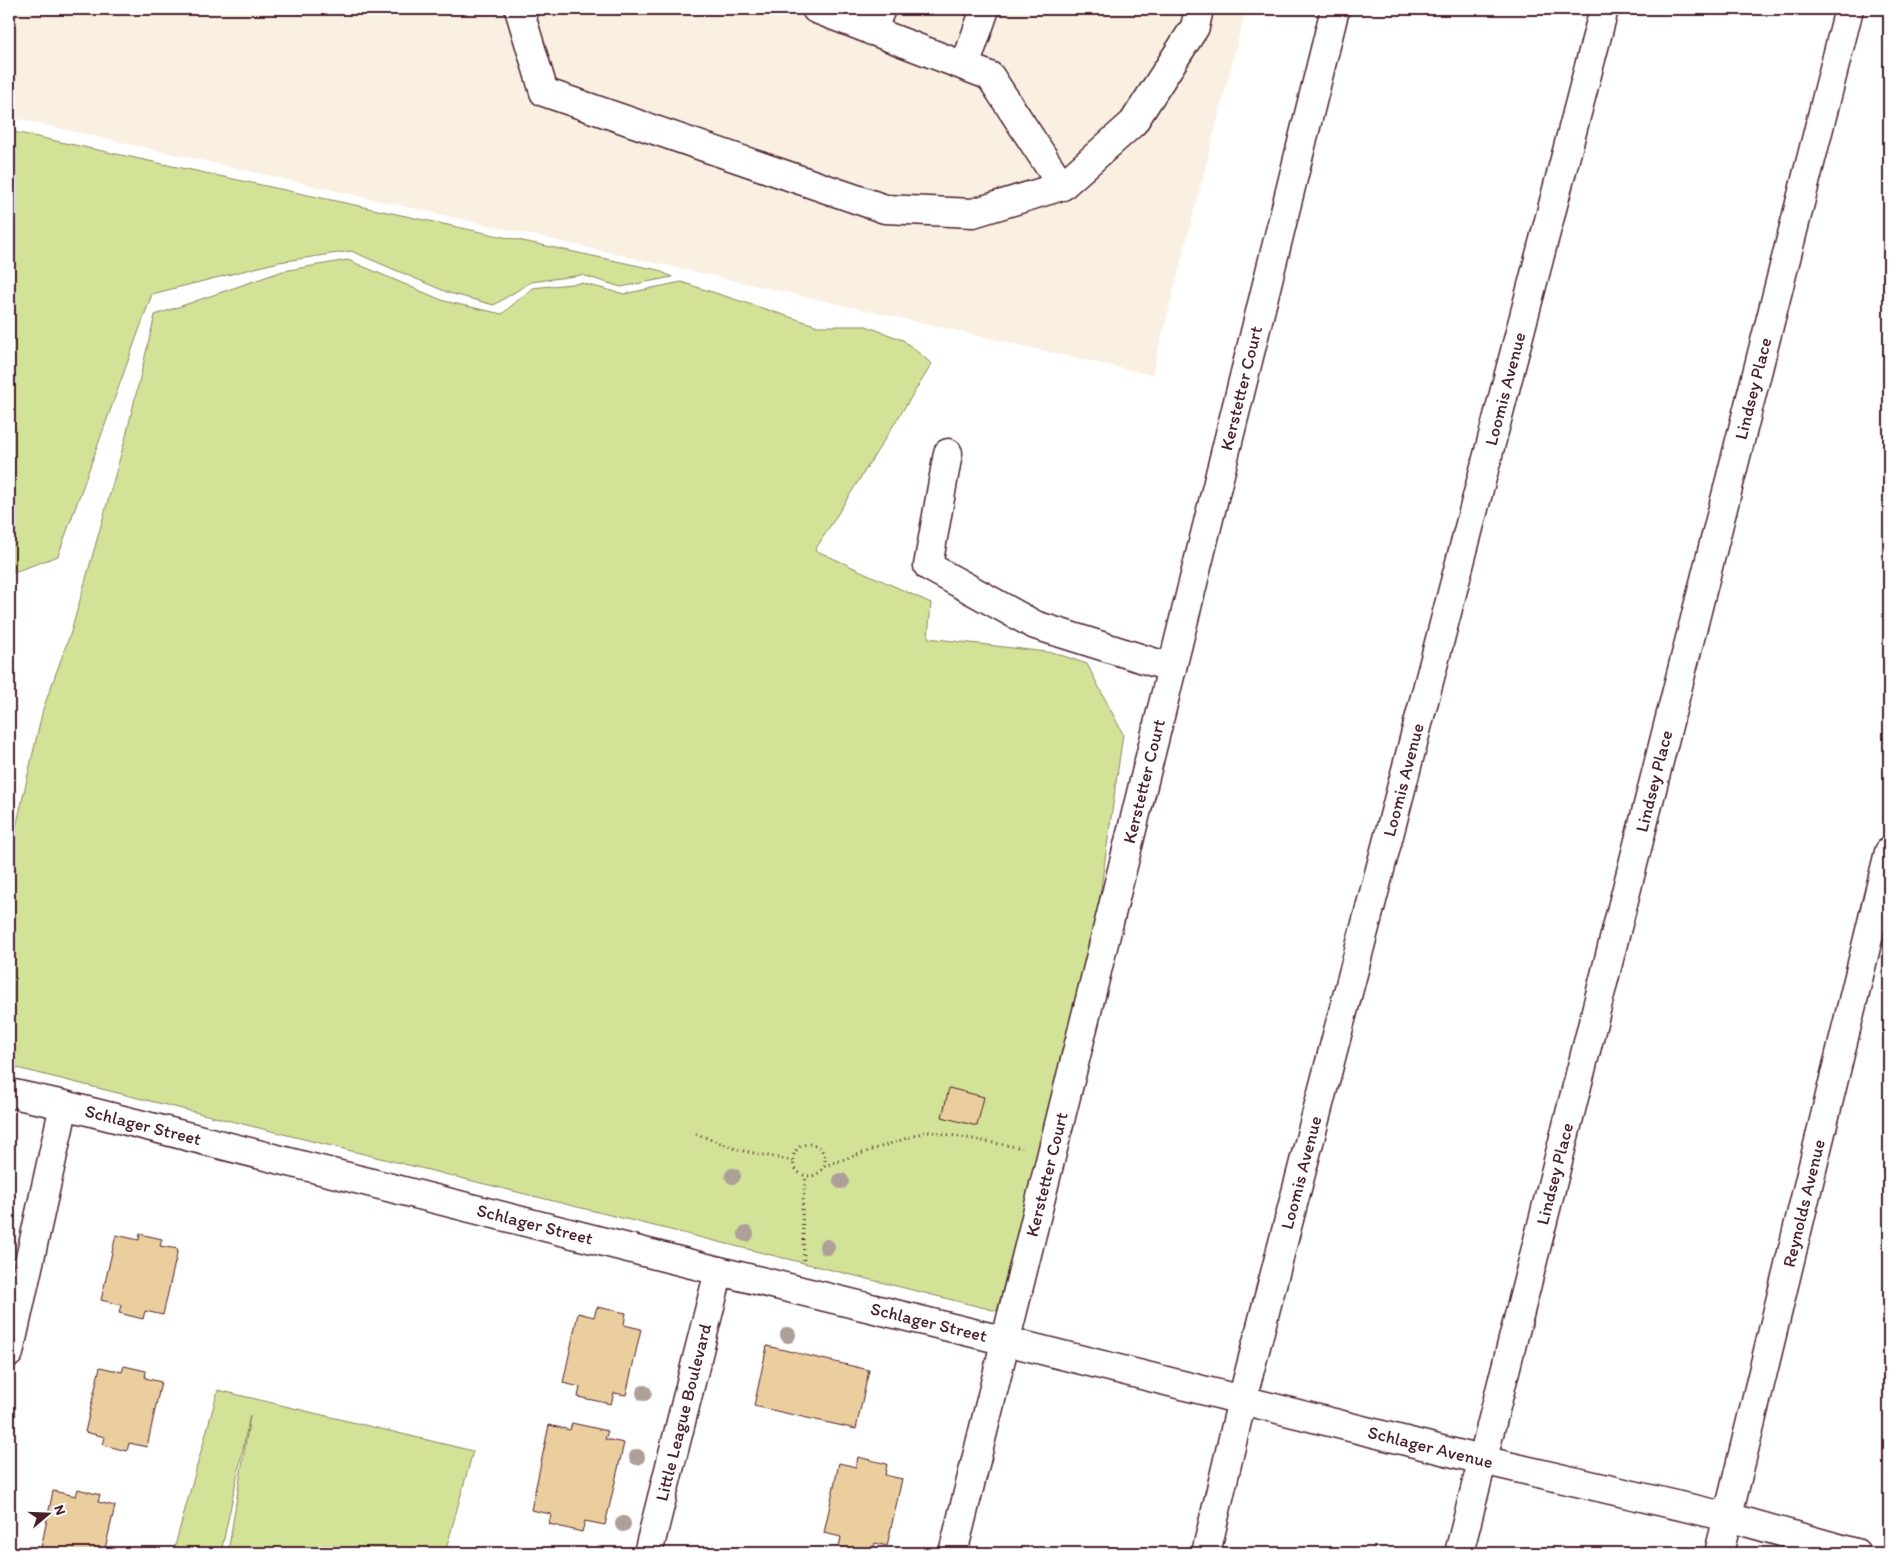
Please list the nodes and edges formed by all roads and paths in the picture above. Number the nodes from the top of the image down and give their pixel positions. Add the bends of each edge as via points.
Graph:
1 (519, 9) edge
2 (816, 9) edge
3 (985, 9) edge
4 (1199, 9) edge
5 (1335, 9) edge
6 (1604, 9) edge
7 (1849, 9) edge
8 (876, 20) edge
9 (965, 66) junction
10 (1062, 186) junction
11 (948, 453) dead end
12 (1172, 668) junction
13 (1889, 852) edge
14 (9, 1093) edge
15 (64, 1105) junction
16 (696, 1134) dead end
17 (1052, 1154) junction
18 (793, 1161) junction
19 (824, 1166) junction
20 (806, 1176) junction
21 (718, 1271) junction
22 (808, 1293) junction
23 (1006, 1341) junction
24 (9, 1353) edge
25 (1242, 1400) junction
26 (1482, 1460) junction
27 (1728, 1516) junction
28 (648, 1553) edge
29 (953, 1553) edge
30 (1206, 1553) edge
31 (1459, 1553) edge
32 (1719, 1553) edge
33 (1856, 1553) edge

1 - 10 street via 544,92 885,208 973,213
2 - 8 street
3 - 9 street
4 - 10 street via 1195,27 1133,123
5 - 12 street, Kerstetter Court
6 - 25 street, Loomis Avenue
7 - 26 street, Lindsey Place
8 - 9 street
9 - 10 street via 990,76
11 - 12 street via 928,566 1035,625
12 - 17 street, Kerstetter Court
13 - 27 street, Reynolds Avenue
14 - 15 street, Schlager Street
15 - 21 street, Schlager Street
15 - 24 street
16 - 18 path via 739,1150
17 - 19 path via 928,1131
17 - 23 street, Kerstetter Court
18 - 19 path via 796,1151 810,1144 823,1152
18 - 20 path via 797,1171
19 - 20 path via 816,1175
20 - 22 path via 802,1210
21 - 22 street, Schlager Street
21 - 28 street, Little League Boulevard
22 - 23 street, Schlager Street
23 - 25 street, Schlager Avenue
23 - 29 street, Kerstetter Court
25 - 26 street, Schlager Avenue
25 - 30 street, Loomis Avenue
26 - 27 street, Schlager Avenue
26 - 31 street, Lindsey Place
27 - 32 street, Reynolds Avenue
27 - 33 street, Schlager Avenue

